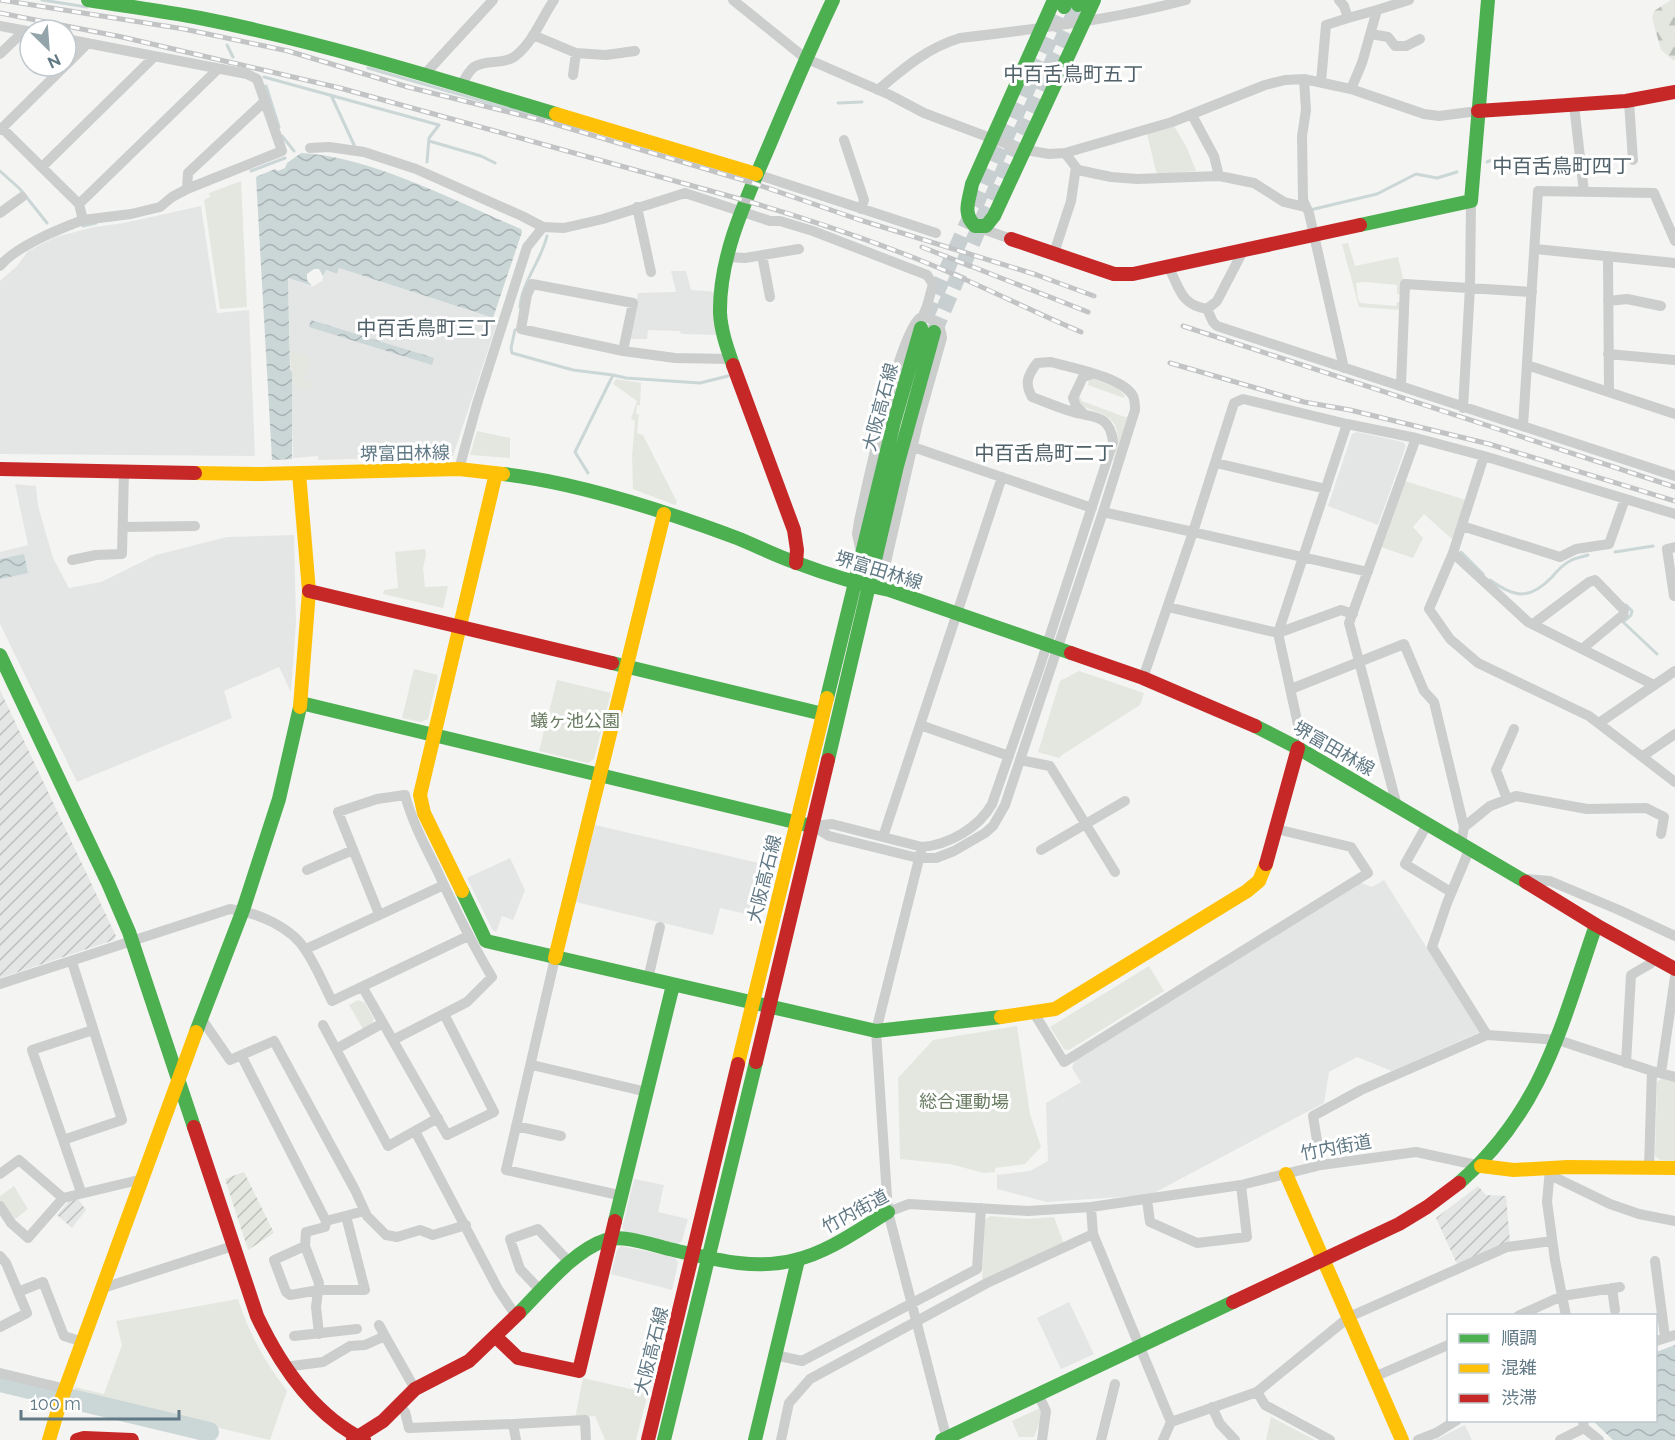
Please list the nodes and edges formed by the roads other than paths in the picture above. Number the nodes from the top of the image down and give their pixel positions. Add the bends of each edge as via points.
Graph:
1 (88, 0) edge
2 (493, 0) edge
3 (554, 0) edge
4 (733, 0) edge
5 (832, 0) edge
6 (1094, 0) edge
7 (1186, 0) edge
8 (1339, 0) edge
9 (1409, 0) edge
10 (1488, 0) edge
11 (1069, 2) edge
12 (1377, 10) junction
13 (1348, 18) junction
14 (1084, 21) junction
15 (0, 26) edge
16 (1042, 27) junction
17 (18, 29) edge
18 (1371, 34) junction
19 (533, 35) junction
20 (18, 39) edge
21 (1420, 39) dead end
22 (78, 41) edge
23 (88, 43) junction
24 (635, 51) dead end
25 (78, 53) edge
26 (576, 53) junction
27 (0, 54) edge
28 (154, 57) junction
29 (805, 58) junction
30 (218, 69) junction
31 (424, 75) junction
32 (573, 75) dead end
33 (52, 78) edge
34 (1304, 79) junction
35 (1321, 82) junction
36 (461, 86) junction
37 (1351, 89) junction
38 (878, 90) junction
39 (1675, 92) edge
40 (265, 101) junction
41 (1629, 102) junction
42 (1574, 105) junction
43 (1478, 111) junction
44 (1192, 115) junction
45 (1, 129) edge
46 (991, 139) junction
47 (844, 140) dead end
48 (310, 148) dead end
49 (1025, 150) junction
50 (1065, 153) junction
51 (1633, 160) dead end
52 (42, 167) junction
53 (1076, 167) junction
54 (756, 174) junction
55 (1219, 176) junction
56 (188, 189) junction
57 (1584, 192) junction
58 (22, 197) dead end
59 (1471, 201) junction
60 (79, 204) junction
61 (637, 207) junction
62 (1305, 207) junction
63 (861, 209) junction
64 (997, 210) junction
65 (743, 212) junction
66 (0, 213) edge
67 (522, 216) junction
68 (83, 220) junction
69 (975, 226) junction
70 (543, 227) junction
71 (936, 233) dead end
72 (1314, 236) junction
73 (1011, 239) junction
74 (1675, 241) edge
75 (527, 247) junction
76 (799, 249) dead end
77 (1535, 249) junction
78 (1243, 251) junction
79 (1054, 253) junction
80 (762, 255) junction
81 (1608, 256) junction
82 (727, 257) junction
83 (1675, 263) edge
84 (0, 266) edge
85 (1169, 268) junction
86 (651, 272) dead end
87 (1470, 287) junction
88 (1532, 292) junction
89 (770, 297) dead end
90 (1608, 301) junction
91 (1661, 306) dead end
92 (1207, 309) junction
93 (926, 326) junction
94 (623, 351) junction
95 (1608, 354) junction
96 (731, 359) junction
97 (1675, 360) edge
98 (1527, 365) junction
99 (1344, 368) junction
100 (1092, 374) junction
101 (1401, 386) junction
102 (1609, 392) junction
103 (1463, 408) junction
104 (1084, 414) junction
105 (1675, 414) edge
106 (1347, 424) junction
107 (1523, 426) junction
108 (1416, 438) junction
109 (913, 447) junction
110 (1484, 456) junction
111 (1216, 463) junction
112 (0, 469) edge
113 (459, 470) junction
114 (124, 471) junction
115 (299, 473) junction
116 (496, 473) junction
117 (1675, 476) edge
118 (1002, 477) junction
119 (1326, 489) junction
120 (1625, 499) junction
121 (1092, 508) junction
122 (1103, 512) junction
123 (664, 514) junction
124 (1675, 514) edge
125 (195, 526) dead end
126 (1462, 526) junction
127 (123, 527) junction
128 (1193, 532) junction
129 (1675, 547) edge
130 (1453, 553) junction
131 (1302, 557) junction
132 (72, 560) dead end
133 (796, 563) junction
134 (1368, 572) junction
135 (855, 581) junction
136 (869, 586) junction
137 (309, 591) junction
138 (898, 594) junction
139 (1674, 596) edge
140 (1168, 607) junction
141 (957, 614) junction
142 (1353, 614) junction
143 (1533, 624) junction
144 (460, 627) junction
145 (1278, 633) junction
146 (1051, 648) junction
147 (1582, 649) junction
148 (0, 656) edge
149 (1360, 662) junction
150 (627, 667) junction
151 (1675, 671) edge
152 (1143, 678) junction
153 (1654, 685) junction
154 (1291, 689) junction
155 (301, 704) junction
156 (823, 714) junction
157 (1599, 723) junction
158 (920, 725) junction
159 (1514, 729) dead end
160 (1675, 734) edge
161 (433, 735) junction
162 (1298, 747) junction
163 (1009, 756) junction
164 (1643, 756) junction
165 (1020, 760) junction
166 (600, 776) junction
167 (1675, 782) edge
168 (1507, 799) junction
169 (1125, 801) dead end
170 (1397, 806) junction
171 (797, 822) junction
172 (1086, 824) junction
173 (1428, 824) junction
174 (813, 826) junction
175 (1464, 827) junction
176 (1276, 829) junction
177 (1661, 834) dead end
178 (883, 837) junction
179 (1465, 845) junction
180 (922, 847) junction
181 (353, 850) junction
182 (1041, 850) dead end
183 (918, 858) junction
184 (307, 870) dead end
185 (1115, 872) dead end
186 (1520, 879) junction
187 (444, 885) junction
188 (1451, 892) junction
189 (243, 910) junction
190 (379, 914) junction
191 (1596, 925) junction
192 (660, 927) dead end
193 (468, 936) junction
194 (1675, 936) edge
195 (133, 942) junction
196 (306, 949) junction
197 (555, 958) junction
198 (1655, 958) junction
199 (72, 962) junction
200 (1675, 969) edge
201 (1675, 977) edge
202 (648, 979) junction
203 (0, 984) edge
204 (673, 985) junction
205 (363, 988) junction
206 (753, 1004) junction
207 (768, 1007) junction
208 (1034, 1013) junction
209 (444, 1014) junction
210 (201, 1018) junction
211 (383, 1023) junction
212 (323, 1024) dead end
213 (93, 1029) junction
214 (876, 1031) junction
215 (1487, 1035) junction
216 (393, 1040) junction
217 (1558, 1040) junction
218 (336, 1049) junction
219 (241, 1055) junction
220 (1626, 1063) junction
221 (532, 1065) junction
222 (1656, 1072) junction
223 (1675, 1077) edge
224 (178, 1082) junction
225 (647, 1092) junction
226 (438, 1118) junction
227 (516, 1126) junction
228 (415, 1131) junction
229 (561, 1136) dead end
230 (63, 1140) junction
231 (1321, 1165) junction
232 (1481, 1166) junction
233 (1649, 1168) junction
234 (1675, 1168) edge
235 (1550, 1172) junction
236 (0, 1174) edge
237 (1286, 1174) junction
238 (143, 1179) junction
239 (1241, 1185) junction
240 (81, 1192) junction
241 (623, 1196) junction
242 (63, 1198) junction
243 (1147, 1200) junction
244 (0, 1206) edge
245 (981, 1208) junction
246 (1091, 1208) junction
247 (364, 1211) junction
248 (888, 1212) junction
249 (346, 1216) junction
250 (326, 1221) junction
251 (1675, 1221) edge
252 (466, 1225) junction
253 (1093, 1234) junction
254 (612, 1238) junction
255 (1552, 1241) junction
256 (233, 1246) junction
257 (305, 1246) junction
258 (694, 1254) junction
259 (0, 1256) edge
260 (708, 1258) junction
261 (1323, 1259) junction
262 (798, 1260) junction
263 (1655, 1261) dead end
264 (570, 1263) junction
265 (103, 1288) junction
266 (319, 1290) junction
267 (540, 1290) junction
268 (18, 1292) junction
269 (1562, 1296) junction
270 (911, 1304) junction
271 (1615, 1310) dead end
272 (1522, 1314) edge
273 (1566, 1314) edge
274 (516, 1316) junction
275 (1349, 1317) junction
276 (916, 1322) junction
277 (379, 1325) dead end
278 (0, 1327) edge
279 (357, 1329) dead end
280 (320, 1334) junction
281 (294, 1336) dead end
282 (385, 1336) junction
283 (495, 1336) junction
284 (1665, 1337) edge
285 (83, 1342) junction
286 (1140, 1346) junction
287 (1447, 1346) edge
288 (776, 1354) junction
289 (284, 1366) junction
290 (0, 1373) edge
291 (1374, 1377) junction
292 (1115, 1384) dead end
293 (414, 1389) junction
294 (1257, 1392) junction
295 (1038, 1394) junction
296 (64, 1395) junction
297 (399, 1405) junction
298 (1212, 1407) junction
299 (1171, 1422) junction
300 (1454, 1422) edge
301 (513, 1424) junction
302 (1584, 1424) edge
303 (358, 1439) edge
304 (945, 1439) edge
305 (49, 1440) edge
306 (77, 1440) edge
307 (122, 1440) edge
308 (132, 1440) edge
309 (516, 1440) edge
310 (586, 1440) edge
311 (648, 1440) edge
312 (664, 1440) edge
313 (754, 1440) edge
314 (781, 1440) edge
315 (1042, 1440) edge
316 (1101, 1440) edge
317 (1163, 1440) edge
318 (1235, 1440) edge
319 (1330, 1440) edge
320 (1402, 1440) edge
321 (1418, 1440) edge
322 (1560, 1440) edge
323 (1599, 1440) edge

1 - 31 street via 246,27
2 - 31 street
3 - 19 street
4 - 29 street
5 - 29 street
6 - 14 street
7 - 14 street
8 - 13 street
9 - 12 street
10 - 43 street
11 - 16 street
12 - 13 street
12 - 18 street
13 - 35 street via 1326,25
14 - 16 street
14 - 49 street
15 - 17 street
16 - 38 street via 948,41 912,60
16 - 46 street
18 - 21 street via 1388,37 1395,46
18 - 37 street
19 - 26 street
19 - 36 street via 528,44 505,62 473,67
20 - 27 street
22 - 23 street
23 - 25 street
23 - 28 street
24 - 26 street via 606,55
26 - 32 street
28 - 30 street
28 - 52 street
29 - 38 street
29 - 54 street
30 - 40 street via 257,79
30 - 60 street
31 - 36 street
33 - 45 street
34 - 35 street
34 - 44 street via 1265,85
34 - 62 street
35 - 37 street
36 - 54 street
37 - 43 street via 1424,114
38 - 46 street
39 - 41 street
40 - 56 street via 188,173
40 - 56 street via 282,151
41 - 42 street
41 - 51 street
42 - 43 street
42 - 57 street
43 - 59 street
44 - 50 street
44 - 55 street via 1214,156
45 - 52 street
46 - 49 street
46 - 69 street via 970,194 968,216
47 - 63 street via 864,200
48 - 67 street via 364,152 416,169
49 - 50 street
49 - 64 street
50 - 53 street
52 - 60 street
53 - 55 street via 1124,179
53 - 79 street via 1070,204
54 - 63 street
54 - 65 street
55 - 62 street via 1254,183 1284,202
56 - 68 street via 160,207
57 - 74 street via 1653,193
57 - 77 street via 1538,190
58 - 66 street
59 - 72 street
59 - 87 street
60 - 68 street
61 - 65 street via 685,193
61 - 70 street via 567,227
61 - 86 street
62 - 72 street
63 - 71 street
64 - 69 street via 989,225
64 - 73 street via 998,226
65 - 82 street
65 - 93 street via 813,231 927,275 933,284
67 - 70 street
67 - 75 street via 529,231
68 - 84 street via 52,231
69 - 73 street
70 - 75 street
72 - 78 street
72 - 99 street
73 - 79 street
75 - 113 street
76 - 80 street
77 - 81 street
77 - 88 street
78 - 85 street
78 - 92 street via 1217,301
79 - 85 street via 1114,274
80 - 82 street
80 - 89 street
81 - 83 street
81 - 90 street
82 - 96 street via 720,308 723,338
85 - 92 street via 1186,302
87 - 88 street
87 - 101 street via 1405,285
87 - 103 street
88 - 98 street
90 - 91 street via 1627,299
90 - 95 street
92 - 99 street via 1217,326
93 - 109 street via 937,323 942,338
93 - 135 street, 大阪高石線 via 894,422
93 - 136 street, 大阪高石線
94 - 94 street via 633,303 532,284 521,329
94 - 96 street via 675,358
95 - 97 street
95 - 102 street
96 - 133 street via 794,530
98 - 102 street
98 - 107 street
99 - 101 street
100 - 104 street via 1079,382 1073,398
100 - 104 street via 1051,362 1037,363 1028,375 1032,397
100 - 122 street via 1115,381 1134,397 1135,410
101 - 103 street
102 - 105 street
103 - 107 street
104 - 121 street via 1107,424 1113,442
106 - 108 street
106 - 111 street via 1238,400
106 - 119 street
107 - 117 street
108 - 110 street
108 - 134 street
109 - 118 street
109 - 138 street via 884,571
110 - 120 street
110 - 126 street
111 - 119 street
111 - 128 street
112 - 114 street, 堺富田林線
113 - 115 street, 堺富田林線
113 - 116 street, 堺富田林線
114 - 115 street, 堺富田林線
114 - 127 street
115 - 137 street
116 - 123 street, 堺富田林線 via 568,484
116 - 144 street
118 - 121 street
118 - 141 street
119 - 131 street
120 - 124 street
120 - 126 street via 1609,544 1576,549 1560,557
121 - 146 street
122 - 128 street
122 - 146 street
123 - 133 street, 堺富田林線
123 - 150 street
125 - 127 street
126 - 130 street
127 - 132 street via 122,554
128 - 131 street
128 - 140 street
129 - 139 street via 1667,549
130 - 143 street
130 - 157 street via 1429,609 1450,639 1478,663
131 - 134 street
131 - 145 street
133 - 135 street, 堺富田林線
134 - 142 street
135 - 136 street, 堺富田林線
135 - 156 street, 大阪高石線
136 - 138 street, 堺富田林線
136 - 174 street, 大阪高石線
137 - 144 street
137 - 155 street
138 - 141 street, 堺富田林線
140 - 145 street
140 - 152 street
141 - 146 street, 堺富田林線
141 - 158 street
142 - 145 street via 1341,610
142 - 149 street via 1349,623
143 - 147 street
143 - 147 street via 1595,580 1624,610
144 - 150 street
144 - 161 street
145 - 154 street
146 - 152 street, 堺富田林線
146 - 163 street
146 - 165 street
147 - 153 street
148 - 195 street
149 - 154 street
149 - 170 street
149 - 175 street via 1404,644 1424,691 1434,702
150 - 156 street
150 - 166 street
151 - 153 street
152 - 162 street, 堺富田林線
153 - 157 street
154 - 162 street via 1300,734
155 - 161 street
155 - 189 street via 279,799
156 - 171 street, 大阪高石線
157 - 164 street
158 - 163 street
158 - 178 street
159 - 168 street via 1496,770
160 - 164 street
161 - 166 street
161 - 197 street via 420,795 424,813 486,941
162 - 170 street, 堺富田林線
162 - 176 street
163 - 180 street via 986,815 941,844
164 - 167 street
165 - 172 street via 1050,766
165 - 183 street via 1005,805 993,826 943,857
166 - 171 street
166 - 197 street
168 - 175 street via 1490,806
168 - 177 street via 1516,796 1587,809 1646,808 1664,817
169 - 172 street
170 - 173 street, 堺富田林線
171 - 174 street
171 - 206 street, 大阪高石線
172 - 182 street
172 - 185 street
173 - 179 street, 堺富田林線
173 - 188 street via 1405,864
174 - 178 street via 831,824
174 - 183 street via 829,836
174 - 207 street, 大阪高石線
175 - 179 street
176 - 208 street via 1259,881 1247,891 1055,1009
176 - 208 street via 1351,847 1368,873 1064,1062
178 - 180 street
179 - 186 street, 堺富田林線
179 - 188 street
180 - 183 street
181 - 184 street
181 - 187 street via 338,812 405,795
181 - 190 street
183 - 214 street
186 - 191 street, 堺富田林線
186 - 194 street via 1550,881
187 - 190 street
187 - 193 street
188 - 215 street via 1432,947
189 - 195 street via 230,909
189 - 196 street via 284,928
189 - 210 street
190 - 196 street
191 - 198 street, 堺富田林線
191 - 217 street
192 - 202 street
193 - 205 street
193 - 209 street via 492,977 467,1002
195 - 199 street
195 - 224 street
196 - 205 street via 332,1001
197 - 202 street
197 - 221 street
198 - 200 street, 堺富田林線
198 - 220 street via 1631,975
199 - 203 street
199 - 213 street
201 - 222 street
202 - 204 street
204 - 206 street
204 - 225 street
205 - 211 street
206 - 207 street
206 - 258 street, 大阪高石線
207 - 214 street
207 - 260 street, 大阪高石線
208 - 214 street
209 - 216 street
209 - 226 street via 494,1112 447,1134
210 - 219 street via 230,1060
210 - 224 street
211 - 216 street
211 - 218 street
212 - 218 street
213 - 230 street via 122,1120
213 - 230 street via 32,1050
214 - 248 street
215 - 217 street
215 - 231 street via 1361,1090 1313,1116
216 - 226 street
217 - 220 street
217 - 232 street via 1515,1123
218 - 228 street via 388,1146
219 - 247 street via 275,1036
219 - 250 street
220 - 222 street
221 - 225 street
221 - 227 street
222 - 223 street
222 - 233 street
224 - 238 street
224 - 256 street
225 - 241 street
226 - 228 street
227 - 229 street
227 - 241 street via 506,1170
228 - 252 street
230 - 240 street
231 - 232 street, 竹内街道 via 1416,1152
231 - 237 street, 竹内街道
232 - 235 street
232 - 261 street via 1415,1216
233 - 234 street
233 - 235 street via 1568,1167
235 - 251 street via 1610,1204
235 - 255 street via 1547,1203
236 - 242 street via 19,1160
237 - 239 street, 竹内街道
237 - 261 street
238 - 240 street
238 - 265 street
239 - 243 street, 竹内街道
239 - 243 street via 1247,1237 1197,1243 1150,1222
240 - 242 street
241 - 254 street
242 - 244 street via 28,1238
243 - 246 street, 竹内街道
245 - 246 street, 竹内街道
245 - 248 street, 竹内街道 via 909,1204
245 - 270 street via 977,1269
246 - 253 street
247 - 249 street
247 - 252 street via 386,1235 397,1237 420,1230 433,1235
248 - 262 street, 竹内街道
248 - 270 street
249 - 250 street
249 - 266 street via 365,1290
250 - 257 street via 325,1227 306,1232
252 - 274 street
253 - 276 street via 987,1283
253 - 286 street
254 - 258 street, 竹内街道
254 - 264 street
254 - 283 street via 579,1371 518,1358
255 - 269 street
255 - 275 street via 1508,1247
256 - 265 street
256 - 289 street via 257,1316
257 - 266 street
257 - 266 street via 274,1260 290,1295
258 - 260 street, 竹内街道
258 - 311 street, 大阪高石線
259 - 268 street
260 - 262 street, 竹内街道 via 763,1264
260 - 312 street, 大阪高石線
261 - 275 street
261 - 286 street
262 - 288 street
263 - 284 street
264 - 267 street
264 - 267 street via 538,1229 510,1239 520,1269
265 - 285 street
266 - 280 street via 316,1307
267 - 274 street
268 - 278 street via 27,1313
268 - 285 street via 43,1282 64,1336
269 - 271 street via 1616,1288
269 - 272 street
269 - 273 street
270 - 276 street
270 - 288 street via 802,1361
274 - 283 street
275 - 291 street
275 - 294 street
276 - 304 street
276 - 314 street via 810,1380 789,1403
277 - 282 street
279 - 280 street
280 - 281 street
282 - 289 street via 365,1346 350,1346 323,1362
282 - 293 street
283 - 293 street via 469,1361
285 - 296 street
286 - 295 street
286 - 299 street
287 - 291 street
288 - 313 street
289 - 303 street via 307,1395
290 - 296 street
291 - 320 street
292 - 316 street
293 - 297 street
294 - 298 street
294 - 319 street via 1266,1406
295 - 304 street
295 - 315 street via 1046,1411
296 - 305 street
297 - 301 street via 409,1428
297 - 303 street
298 - 299 street
298 - 318 street via 1220,1424
299 - 317 street
300 - 321 street
301 - 309 street
301 - 310 street via 585,1420
302 - 322 street
302 - 323 street
306 - 307 street
307 - 308 street

